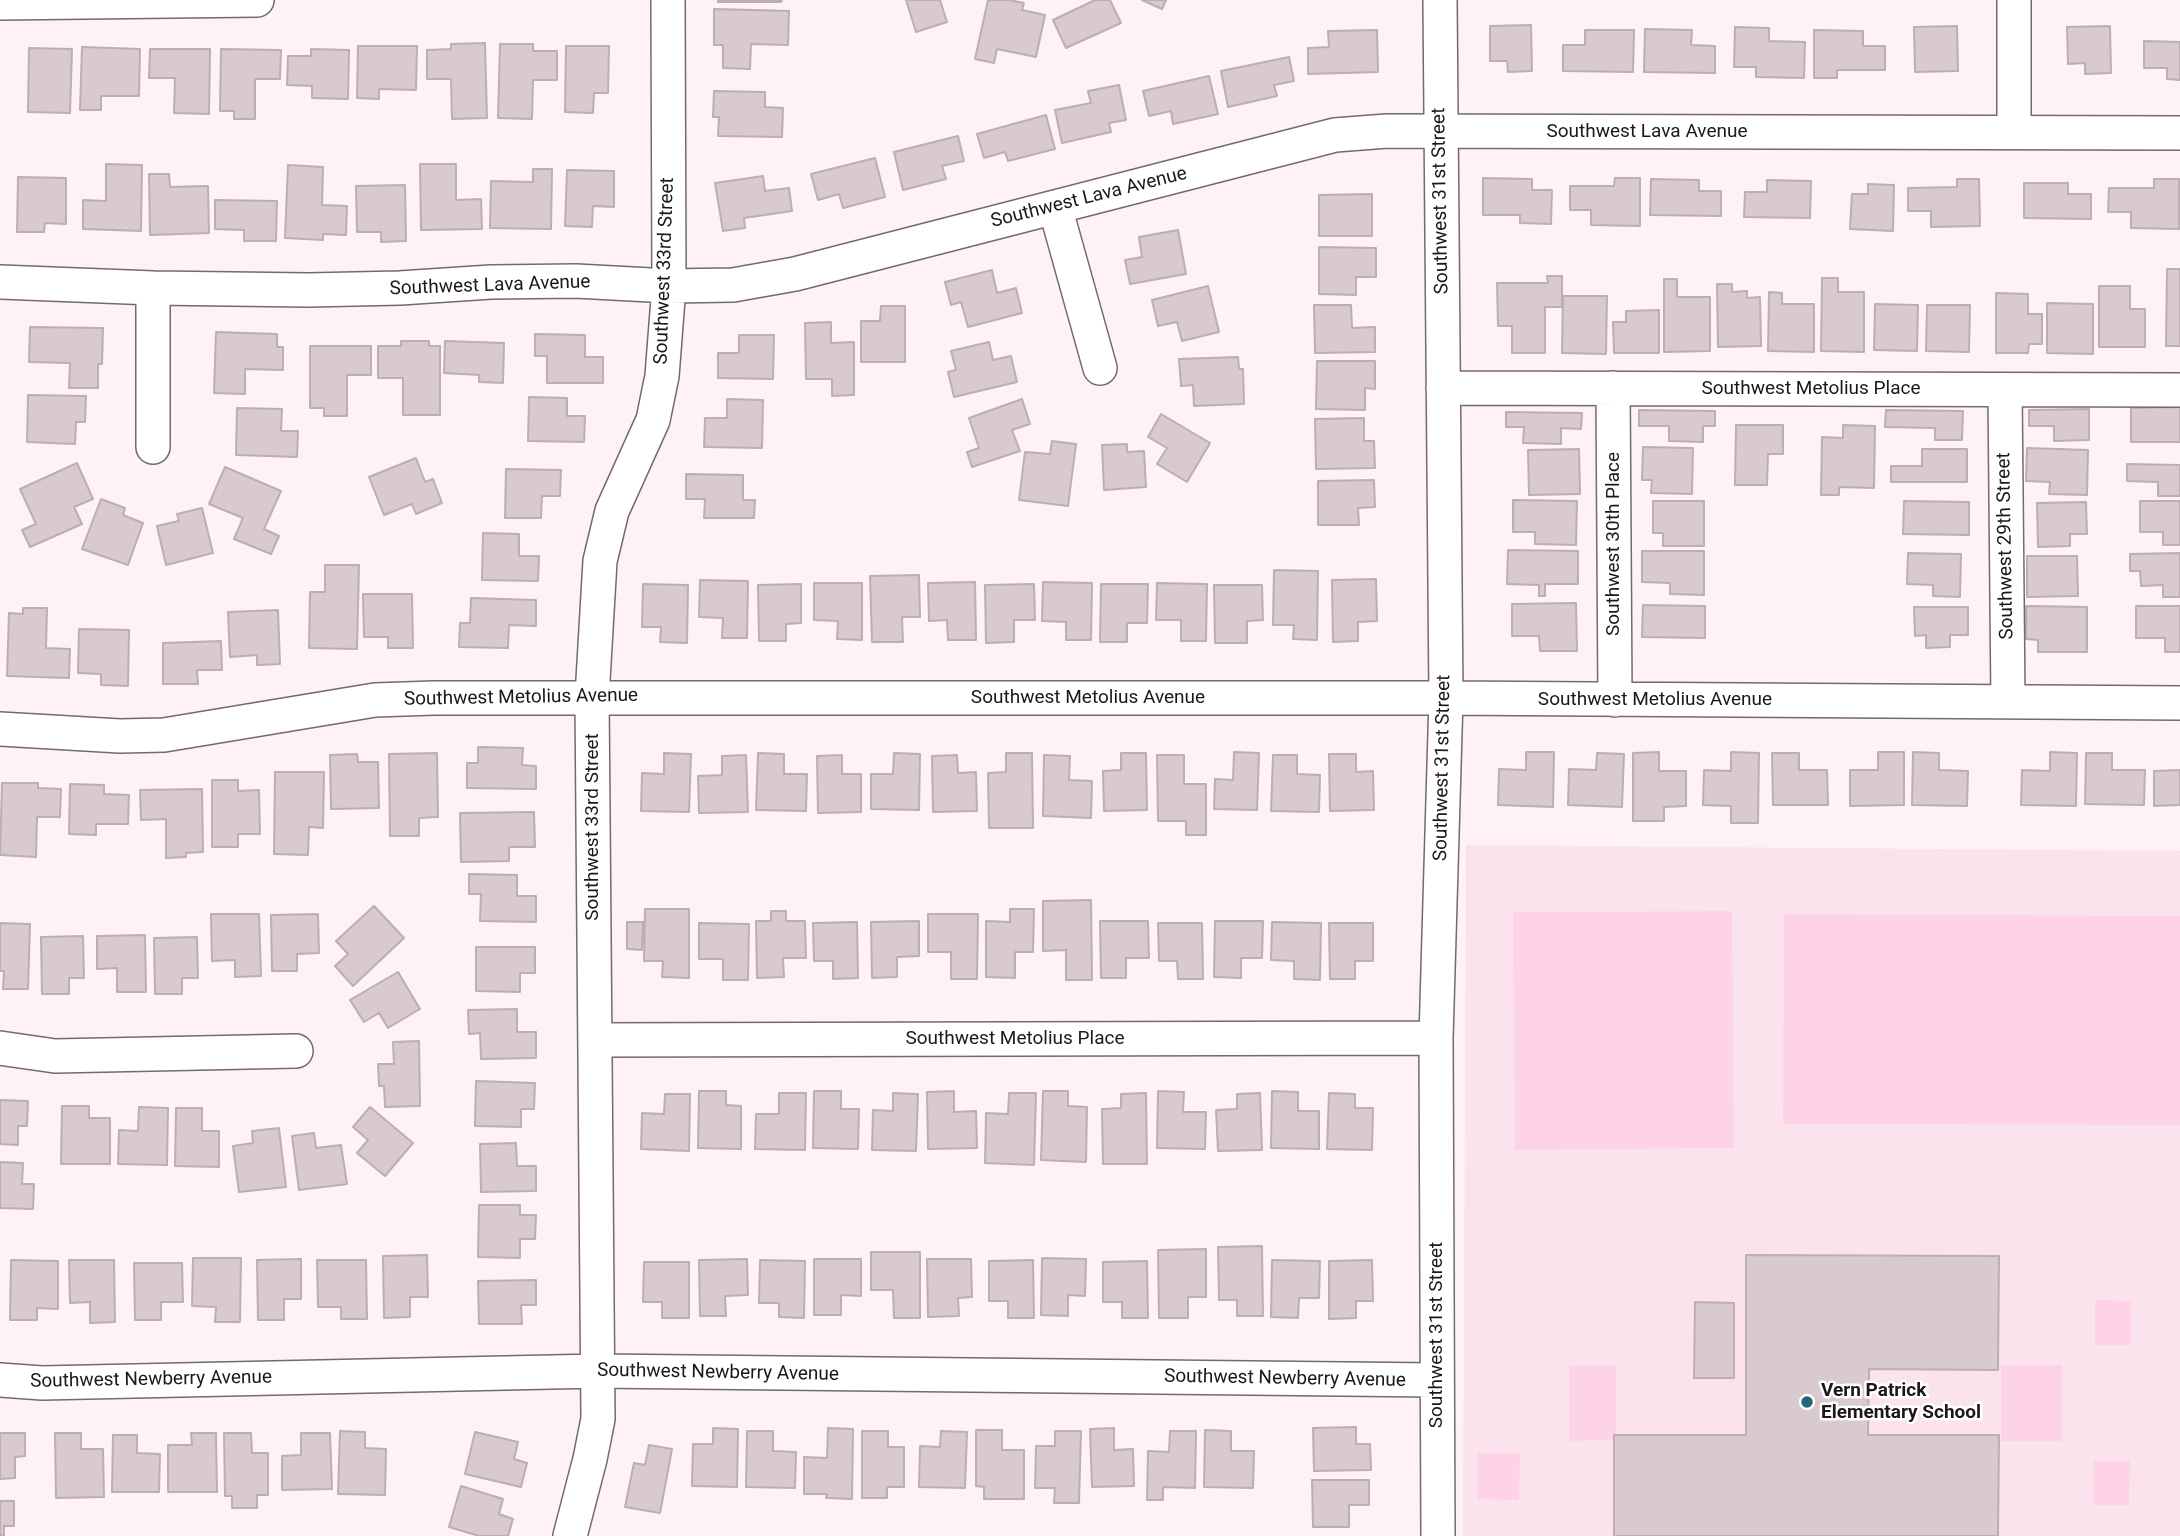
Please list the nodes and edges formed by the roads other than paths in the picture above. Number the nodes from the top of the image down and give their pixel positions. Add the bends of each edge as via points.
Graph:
1 (257, 0) edge
2 (668, 0) edge
3 (1440, 0) edge
4 (2014, 0) edge
5 (0, 3) edge
6 (1440, 132) junction
7 (2014, 132) junction
8 (2180, 133) edge
9 (1055, 207) junction
10 (0, 282) edge
11 (669, 286) junction
12 (153, 288) junction
13 (1100, 368) dead end
14 (1443, 387) junction
15 (1613, 388) junction
16 (2005, 390) junction
17 (2180, 390) edge
18 (153, 447) dead end
19 (592, 697) junction
20 (1446, 698) junction
21 (1615, 701) junction
22 (2008, 702) junction
23 (2180, 703) edge
24 (0, 729) edge
25 (1436, 1038) junction
26 (594, 1040) junction
27 (0, 1048) edge
28 (296, 1051) dead end
29 (598, 1371) junction
30 (0, 1380) edge
31 (1436, 1381) junction
32 (570, 1536) edge
33 (1438, 1536) edge

1 - 5 street
2 - 11 street, Southwest 33rd Street
3 - 6 street, Southwest 31st Street
4 - 7 street
6 - 7 street, Southwest Lava Avenue
6 - 9 street, Southwest Lava Avenue via 1335,135
6 - 14 street, Southwest 31st Street
7 - 8 street, Southwest Lava Avenue
9 - 11 street, Southwest Lava Avenue via 795,274 733,285
9 - 13 street
10 - 12 street, Southwest Lava Avenue
11 - 12 street, Southwest Lava Avenue via 564,281 309,290
11 - 19 street, Southwest 33rd Street via 662,376 653,420 612,511 600,561
12 - 18 street
14 - 15 street, Southwest Metolius Place
14 - 20 street, Southwest 31st Street
15 - 16 street, Southwest Metolius Place
15 - 21 street, Southwest 30th Place
16 - 17 street, Southwest Metolius Place
16 - 22 street, Southwest 29th Street
19 - 20 street, Southwest Metolius Avenue
19 - 24 street, Southwest Metolius Avenue via 375,700 164,735
19 - 26 street, Southwest 33rd Street
20 - 21 street, Southwest Metolius Avenue
20 - 25 street, Southwest 31st Street
21 - 22 street, Southwest Metolius Avenue
22 - 23 street, Southwest Metolius Avenue
25 - 26 street, Southwest Metolius Place
25 - 31 street, Southwest 31st Street
26 - 29 street, Southwest 33rd Street
27 - 28 street via 55,1056
29 - 30 street, Southwest Newberry Avenue
29 - 31 street, Southwest Newberry Avenue
29 - 32 street, Southwest 33rd Street via 597,1419
31 - 33 street, Southwest 31st Street

